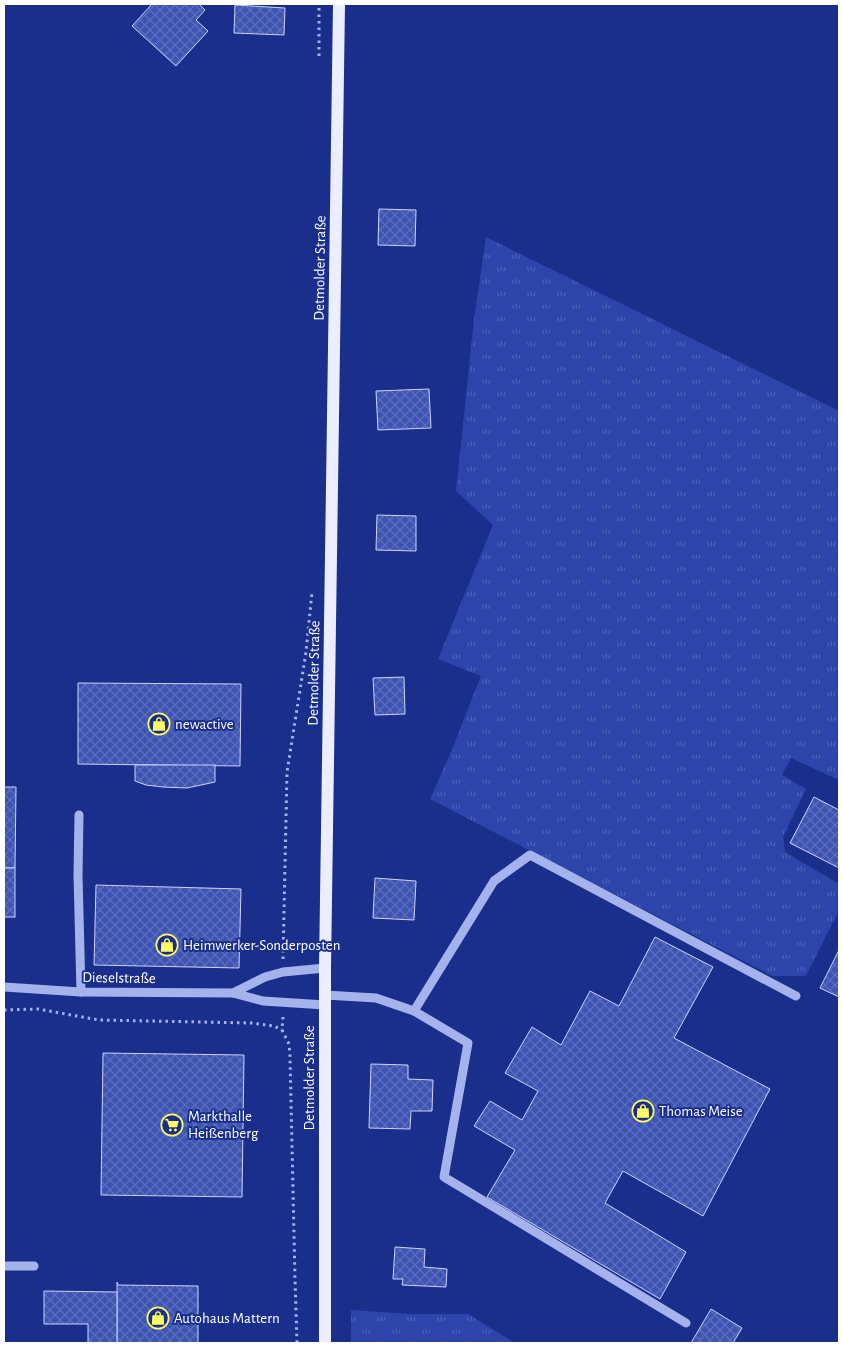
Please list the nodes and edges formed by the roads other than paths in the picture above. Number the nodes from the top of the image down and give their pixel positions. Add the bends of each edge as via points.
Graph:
1 (340, 4) edge
2 (79, 816) dead end
3 (325, 968) junction
4 (4, 987) edge
5 (81, 992) junction
6 (233, 993) junction
7 (796, 996) dead end
8 (325, 1000) junction
9 (414, 1011) junction
10 (4, 1266) edge
11 (34, 1266) dead end
12 (686, 1324) dead end
13 (325, 1343) edge

1 - 3 main road, Detmolder Straße
2 - 5 street
3 - 6 street, Dieselstraße via 283,972
3 - 8 main road, Detmolder Straße
4 - 5 street, Dieselstraße
5 - 6 street, Dieselstraße
6 - 8 street, Dieselstraße via 284,1003
7 - 9 street via 530,855 494,881
8 - 9 street, Dieselstraße via 376,998
8 - 13 main road, Detmolder Straße
9 - 12 street, Dieselstraße via 468,1043 444,1177
10 - 11 street

